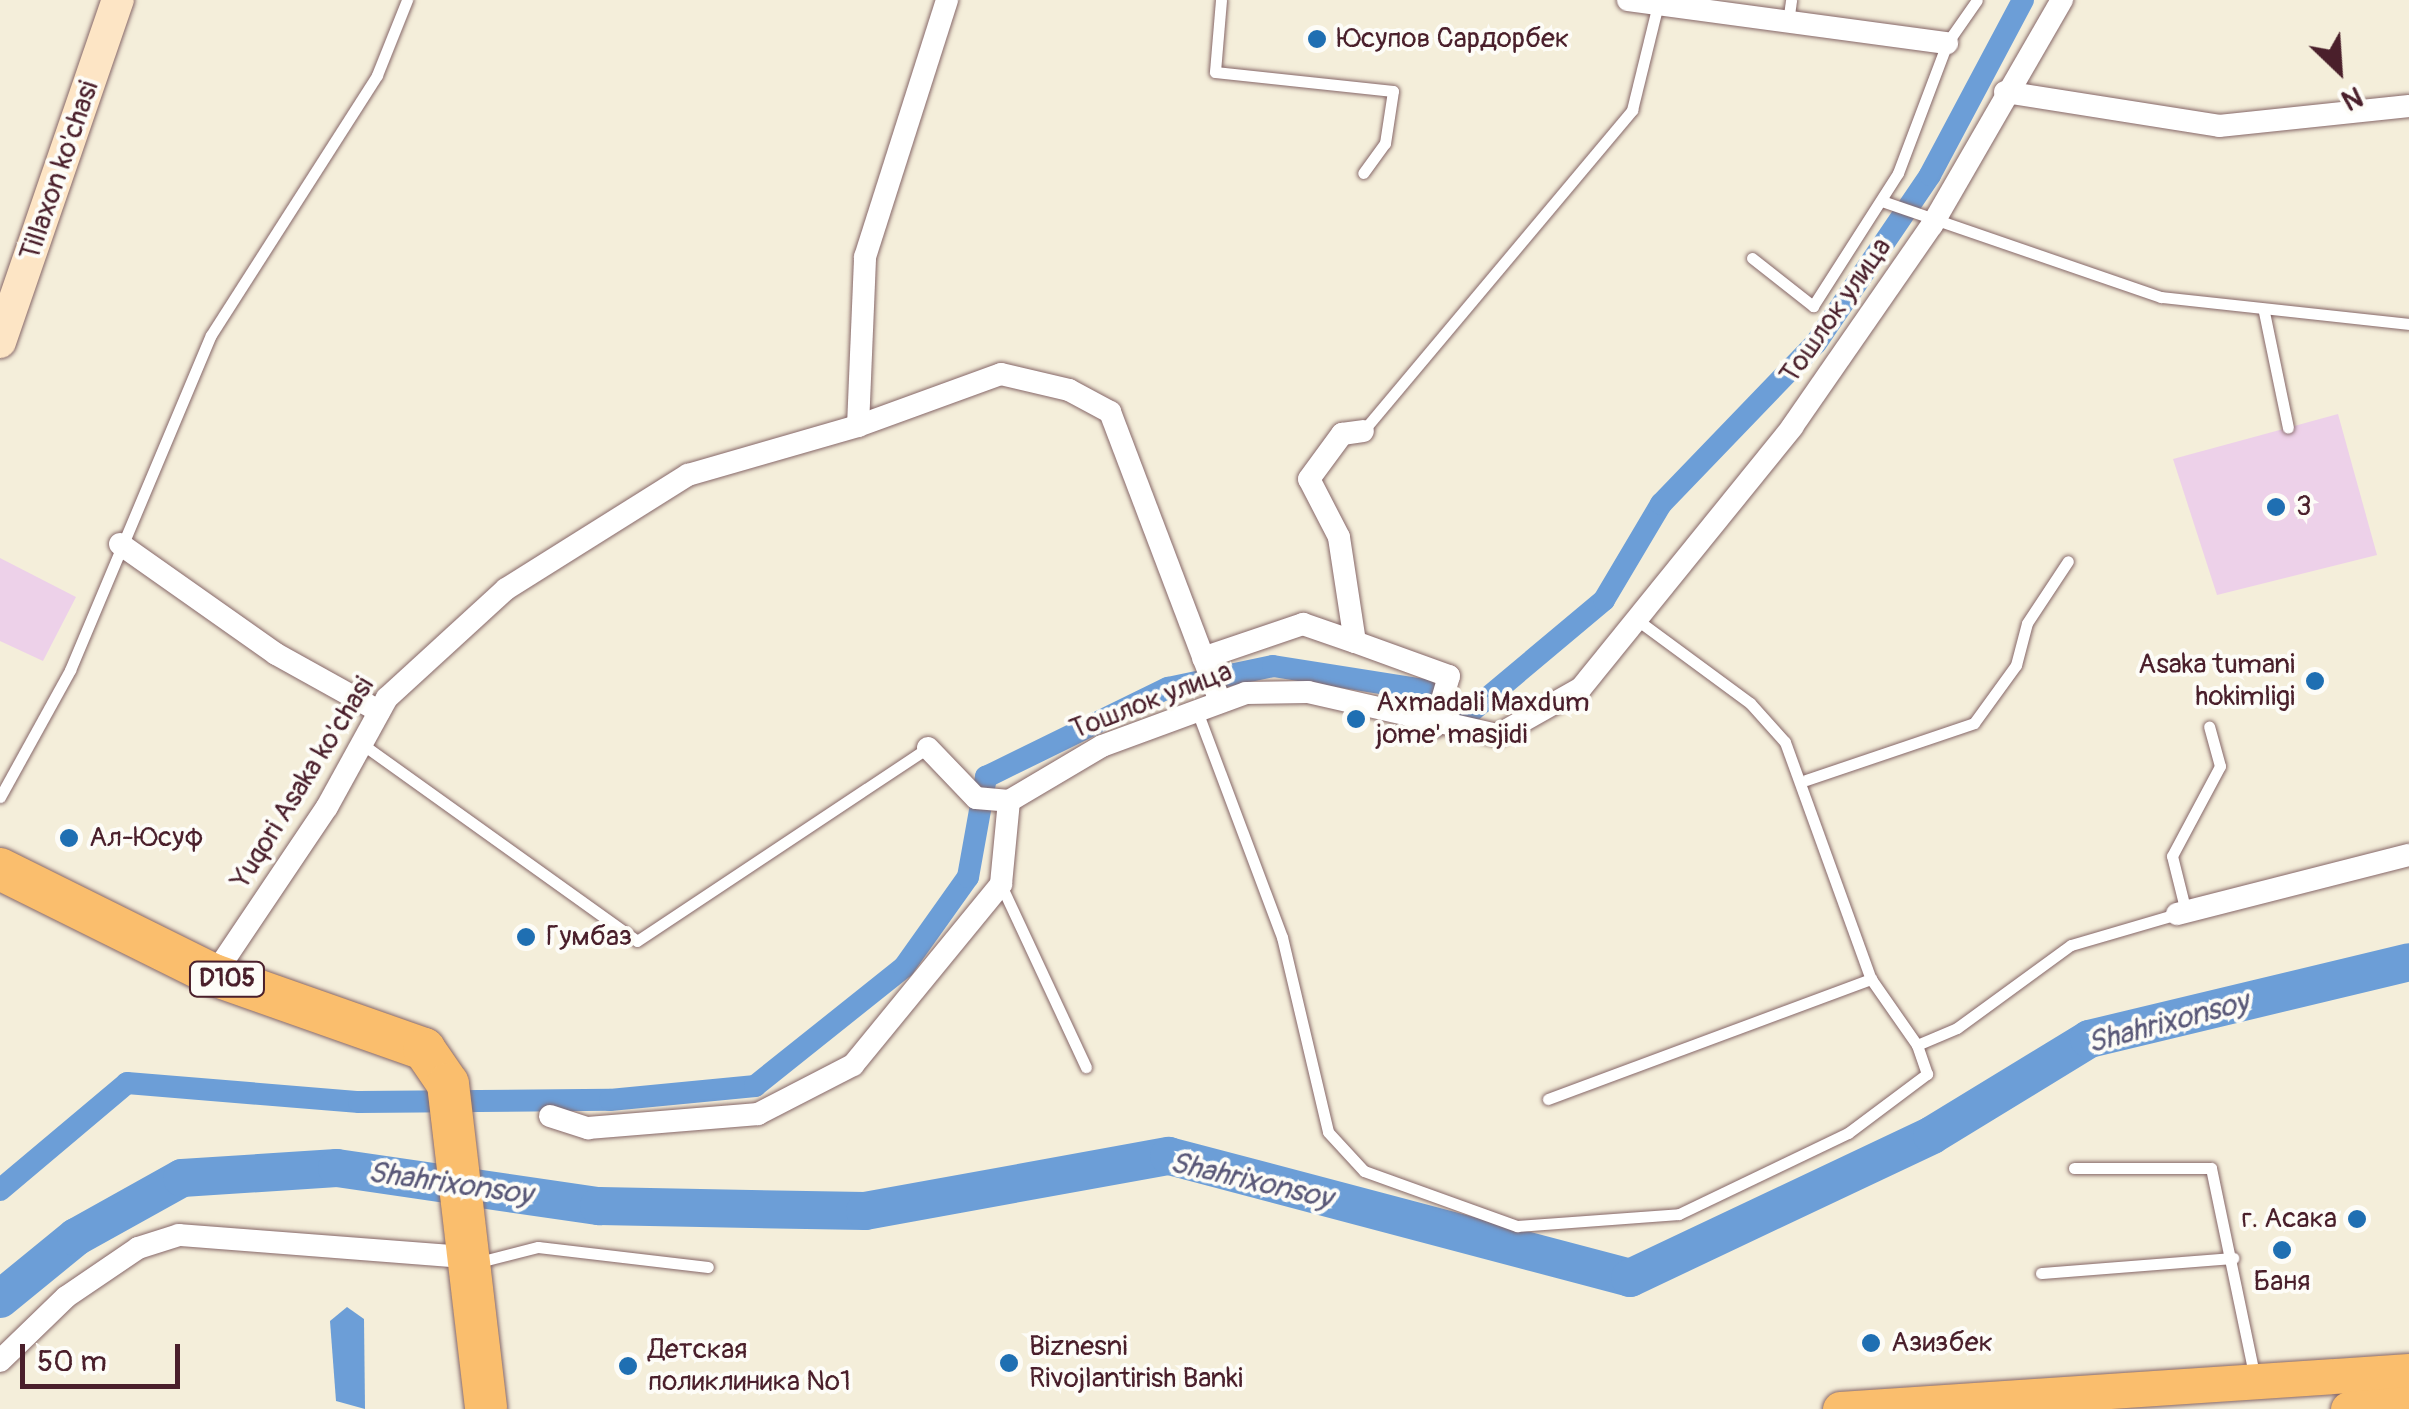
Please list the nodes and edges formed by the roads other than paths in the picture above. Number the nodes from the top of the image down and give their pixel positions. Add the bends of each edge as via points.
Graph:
1 (118, 0) edge
2 (407, 0) edge
3 (947, 0) edge
4 (1221, 0) edge
5 (1628, 0) edge
6 (1977, 0) edge
7 (2062, 0) edge
8 (1658, 4) junction
9 (1789, 11) edge
10 (1946, 43) junction
11 (2005, 92) junction
12 (2409, 106) edge
13 (1363, 173) dead end
14 (1882, 202) junction
15 (1932, 225) junction
16 (1752, 258) dead end
17 (2264, 312) junction
18 (2409, 324) edge
19 (0, 342) edge
20 (858, 426) junction
21 (2288, 428) dead end
22 (1363, 430) joint
23 (120, 544) junction
24 (2068, 561) dead end
25 (1640, 622) junction
26 (1355, 642) junction
27 (1204, 659) junction
28 (1220, 701) junction
29 (1197, 711) junction
30 (380, 712) junction
31 (2210, 726) dead end
32 (1434, 727) junction
33 (362, 744) junction
34 (928, 748) joint
35 (1806, 780) junction
36 (0, 796) edge
37 (992, 800) junction
38 (2409, 855) edge
39 (0, 869) edge
40 (1001, 884) junction
41 (2182, 913) junction
42 (214, 975) junction
43 (1870, 979) junction
44 (1916, 1045) junction
45 (1086, 1067) dead end
46 (1548, 1098) dead end
47 (550, 1116) dead end
48 (2074, 1168) dead end
49 (2233, 1258) junction
50 (466, 1261) junction
51 (708, 1268) dead end
52 (2041, 1273) dead end
53 (0, 1360) edge
54 (2409, 1371) edge
55 (2256, 1383) junction
56 (2409, 1404) edge
57 (486, 1409) edge
58 (1840, 1409) edge
59 (2348, 1409) edge

1 - 19 street, Tillaxon ko'chasi
2 - 23 lane via 377,75 211,335
3 - 20 street via 865,256
4 - 13 lane via 1215,72 1392,90 1385,143
5 - 8 street
6 - 10 lane
7 - 11 street, Тошлок улица
8 - 9 street
8 - 22 lane via 1632,110
9 - 10 street
10 - 14 lane
11 - 12 street via 2219,126
11 - 15 street, Тошлок улица
14 - 15 lane
14 - 16 lane via 1813,306
15 - 17 lane via 2160,296
15 - 25 street, Тошлок улица via 1792,427
17 - 18 lane
17 - 21 lane
20 - 27 street, Yuqori Asaka ko'chasi via 1001,374 1068,390 1110,412
20 - 30 street, Yuqori Asaka ko'chasi via 688,475 506,589
22 - 26 street via 1342,434 1308,479 1339,537
23 - 30 street via 276,654
23 - 36 lane via 70,670
24 - 35 lane via 2027,623 2016,665 1974,723
25 - 32 street, Тошлок улица via 1580,688 1498,734
25 - 35 lane via 1750,703
26 - 27 street via 1303,624
26 - 32 street via 1449,676
27 - 28 street
28 - 29 street, Тошлок улица
28 - 32 street, Тошлок улица via 1308,692
29 - 37 street, Тошлок улица via 1102,746
29 - 44 lane via 1282,936 1328,1132 1364,1171 1517,1226 1679,1214 1848,1133 1926,1074
30 - 33 street, Yuqori Asaka ko'chasi
31 - 41 lane via 2220,766 2172,856
33 - 34 lane via 636,941
33 - 42 street, Yuqori Asaka ko'chasi
34 - 37 street
35 - 43 lane
37 - 40 street
38 - 41 street
39 - 42 highway, D105
40 - 45 lane
40 - 47 street via 853,1065 758,1114 588,1128
41 - 44 lane via 2071,945 1957,1028
42 - 50 highway, D105 via 407,1038 448,1084
43 - 44 lane
43 - 46 lane
48 - 49 lane via 2211,1168
49 - 52 lane
49 - 55 lane
50 - 51 lane via 538,1247
50 - 53 street via 179,1235 138,1248 66,1297
50 - 57 highway, D105
54 - 55 main road
55 - 58 main road
56 - 59 main road

